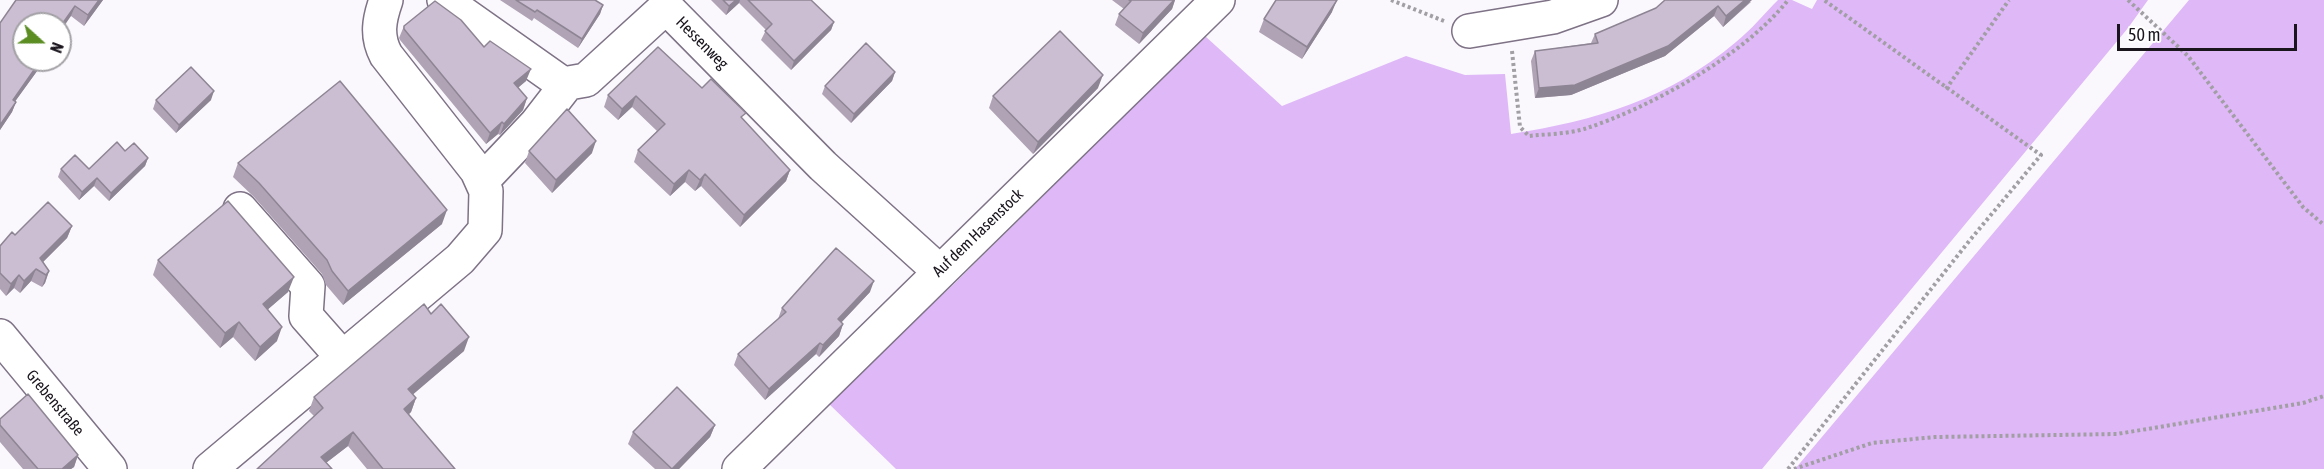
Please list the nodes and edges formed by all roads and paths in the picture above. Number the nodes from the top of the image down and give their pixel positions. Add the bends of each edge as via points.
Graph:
1 (386, 0) edge
2 (444, 0) edge
3 (1218, 0) edge
4 (1391, 0) edge
5 (1601, 0) edge
6 (1788, 0) edge
7 (1824, 0) edge
8 (2009, 0) edge
9 (2128, 0) edge
10 (1509, 23) junction
11 (1469, 31) joint
12 (567, 84) junction
13 (1946, 89) junction
14 (482, 181) junction
15 (240, 209) dead end
16 (2324, 225) edge
17 (939, 270) junction
18 (0, 336) edge
19 (343, 358) junction
20 (2324, 396) edge
21 (110, 469) edge
22 (210, 469) edge
23 (740, 469) edge
24 (1788, 469) edge
25 (1794, 469) edge

1 - 14 street via 378,40
2 - 12 street
3 - 17 street, Auf dem Hasenstock
4 - 11 path
5 - 10 street via 1553,17
6 - 10 path via 1753,34 1705,70 1658,98 1582,129 1545,135 1529,136 1520,127
7 - 13 path
8 - 13 path
9 - 16 path via 2188,56 2303,207
10 - 11 street
12 - 14 street via 536,124
12 - 17 street, Hessenweg via 586,80 666,7 823,166
13 - 24 path via 2041,155
14 - 19 street via 486,191 485,230 460,259
15 - 19 street via 308,286 306,316
17 - 23 street, Auf dem Hasenstock
18 - 21 street, Grebenstraße
19 - 22 street
20 - 25 path via 2303,403 2117,434 1935,436 1872,443

